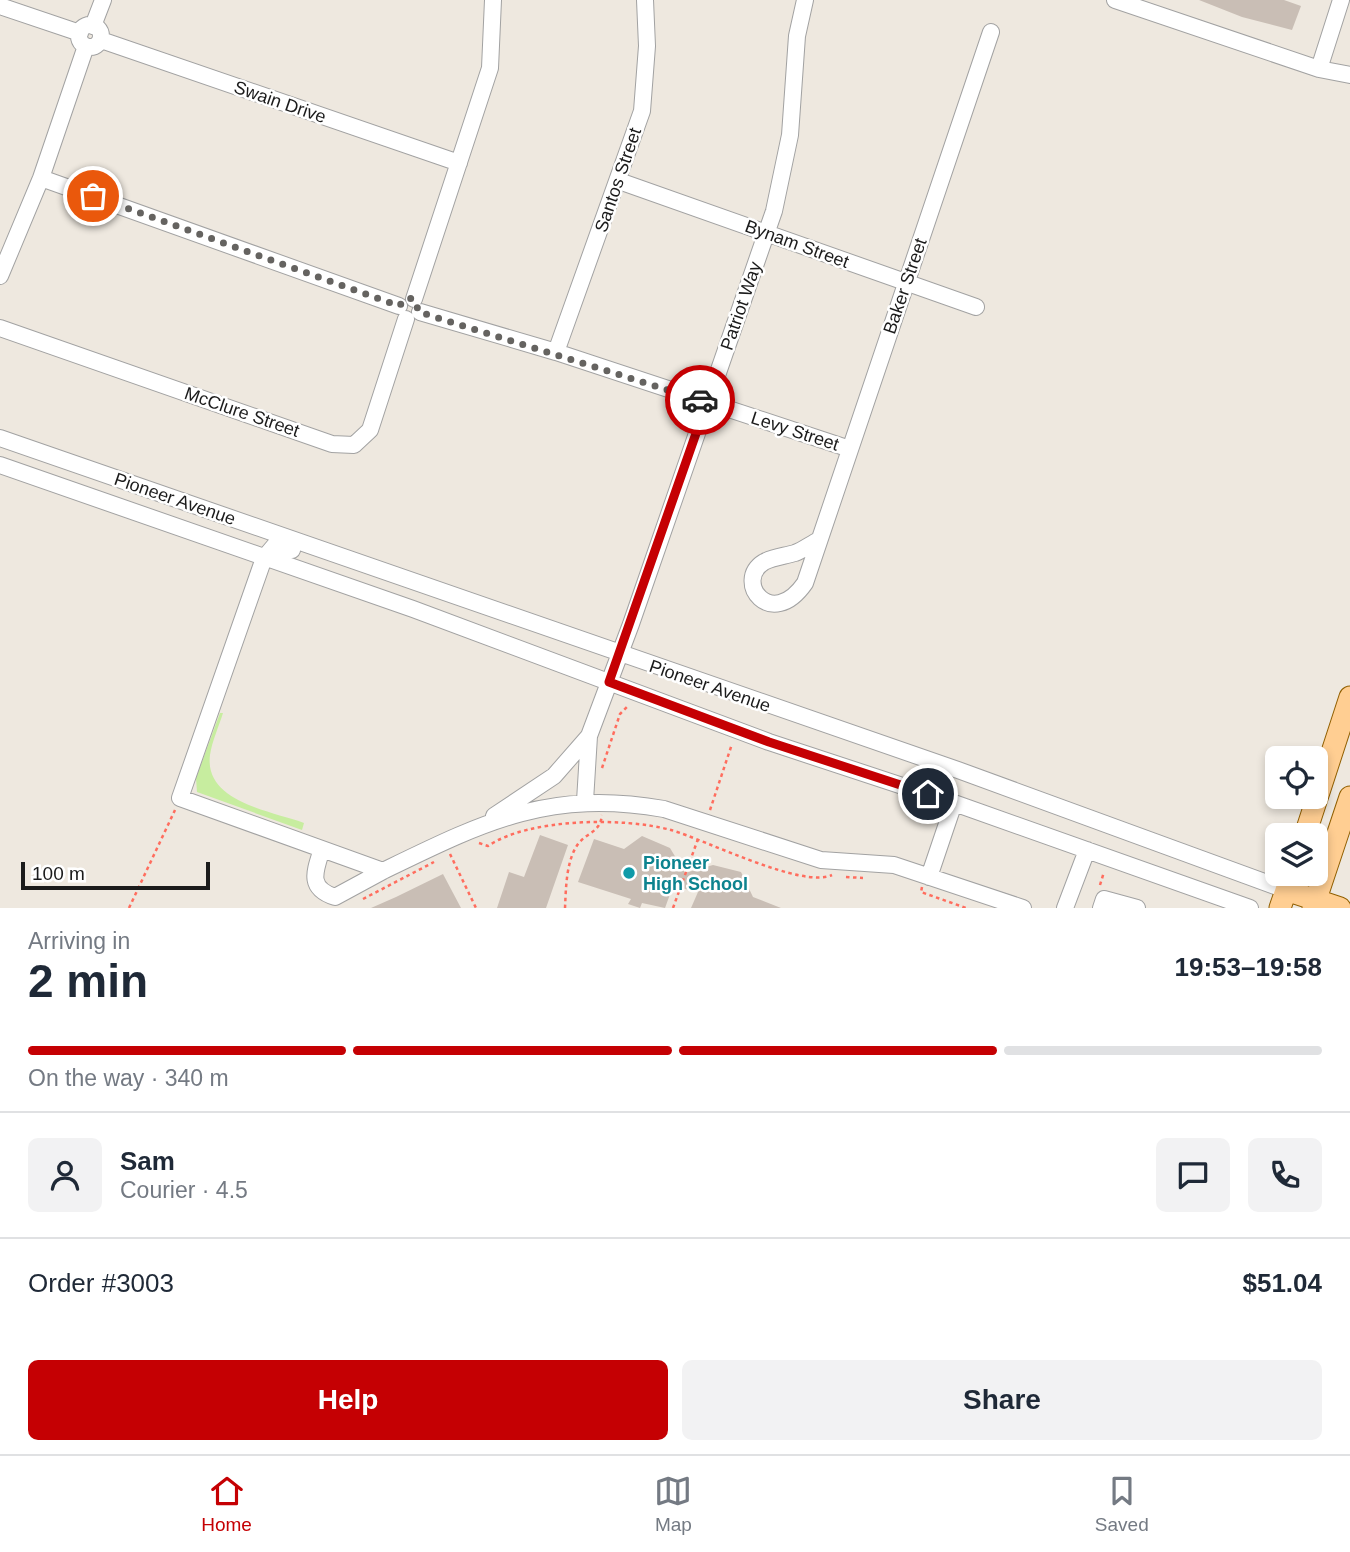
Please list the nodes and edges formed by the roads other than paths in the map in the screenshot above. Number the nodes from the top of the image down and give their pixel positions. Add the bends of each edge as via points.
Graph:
1 (103, 0) edge
2 (493, 0) edge
3 (645, 0) edge
4 (805, 0) edge
5 (1115, 0) edge
6 (1342, 0) edge
7 (0, 6) edge
8 (991, 32) dead end
9 (90, 36) junction
10 (1318, 69) junction
11 (1350, 75) edge
12 (1350, 87) edge
13 (459, 163) junction
14 (41, 178) junction
15 (619, 181) junction
16 (767, 232) junction
17 (0, 276) edge
18 (906, 283) junction
19 (976, 307) dead end
20 (409, 309) junction
21 (0, 327) edge
22 (555, 352) junction
23 (707, 402) junction
24 (0, 438) edge
25 (850, 449) junction
26 (0, 465) edge
27 (819, 540) junction
28 (264, 558) junction
29 (357, 563) junction
30 (620, 654) junction
31 (609, 682) junction
32 (1350, 697) edge
33 (589, 736) junction
34 (1350, 797) edge
35 (585, 801) junction
36 (954, 803) junction
37 (483, 823) junction
38 (1308, 823) edge
39 (322, 849) junction
40 (1087, 850) junction
41 (383, 871) junction
42 (924, 885) junction
43 (1286, 890) edge
44 (338, 903) edge
45 (1314, 904) edge
46 (1023, 908) edge
47 (1065, 908) edge
48 (1101, 908) edge
49 (1137, 908) edge
50 (1250, 908) edge
51 (1340, 908) edge

1 - 9 street
2 - 13 street, McClure Street via 490,68
3 - 15 street, Santos Street via 642,111
4 - 16 street, Patriot Way via 797,36 790,135
5 - 10 street
6 - 10 street
7 - 9 street, Swain Drive
8 - 18 street, Baker Street
9 - 13 street, Swain Drive
9 - 14 street
10 - 11 street
10 - 12 street
13 - 20 street, McClure Street
14 - 17 street
14 - 20 street, Levy Street
15 - 16 street, Bynam Street
15 - 22 street, Santos Street
16 - 18 street, Bynam Street
16 - 23 street, Patriot Way
18 - 19 street, Bynam Street
18 - 25 street, Baker Street
20 - 21 street, McClure Street via 370,430 354,445 332,444
20 - 22 street, Levy Street
22 - 23 street, Levy Street
23 - 25 street, Levy Street
23 - 30 street, Patriot Way
24 - 29 street, Pioneer Avenue
25 - 27 street, Baker Street
26 - 28 street, Pioneer Avenue
27 - 27 street, Baker Street via 805,583 788,602 775,605 756,594 754,571 762,563
28 - 29 street via 275,545 343,568
28 - 31 street, Pioneer Avenue
28 - 39 street via 180,798
29 - 30 street, Pioneer Avenue
30 - 31 street, Patriot Way
30 - 43 street, Pioneer Avenue via 958,770
31 - 33 street, Patriot Way
31 - 36 street, Pioneer Avenue via 769,742
32 - 38 main road
33 - 35 street
33 - 37 street via 554,776
34 - 45 main road
35 - 37 street
35 - 42 street via 664,809 821,860 894,865 911,871
36 - 40 street, Pioneer Avenue
36 - 42 street
37 - 41 street via 446,847
39 - 41 street
39 - 44 street via 316,883
40 - 47 street
40 - 50 street, Pioneer Avenue
41 - 44 street
42 - 46 street
43 - 45 main road, Pioneer Avenue
45 - 51 main road, Pioneer Avenue
48 - 49 street via 1104,899

